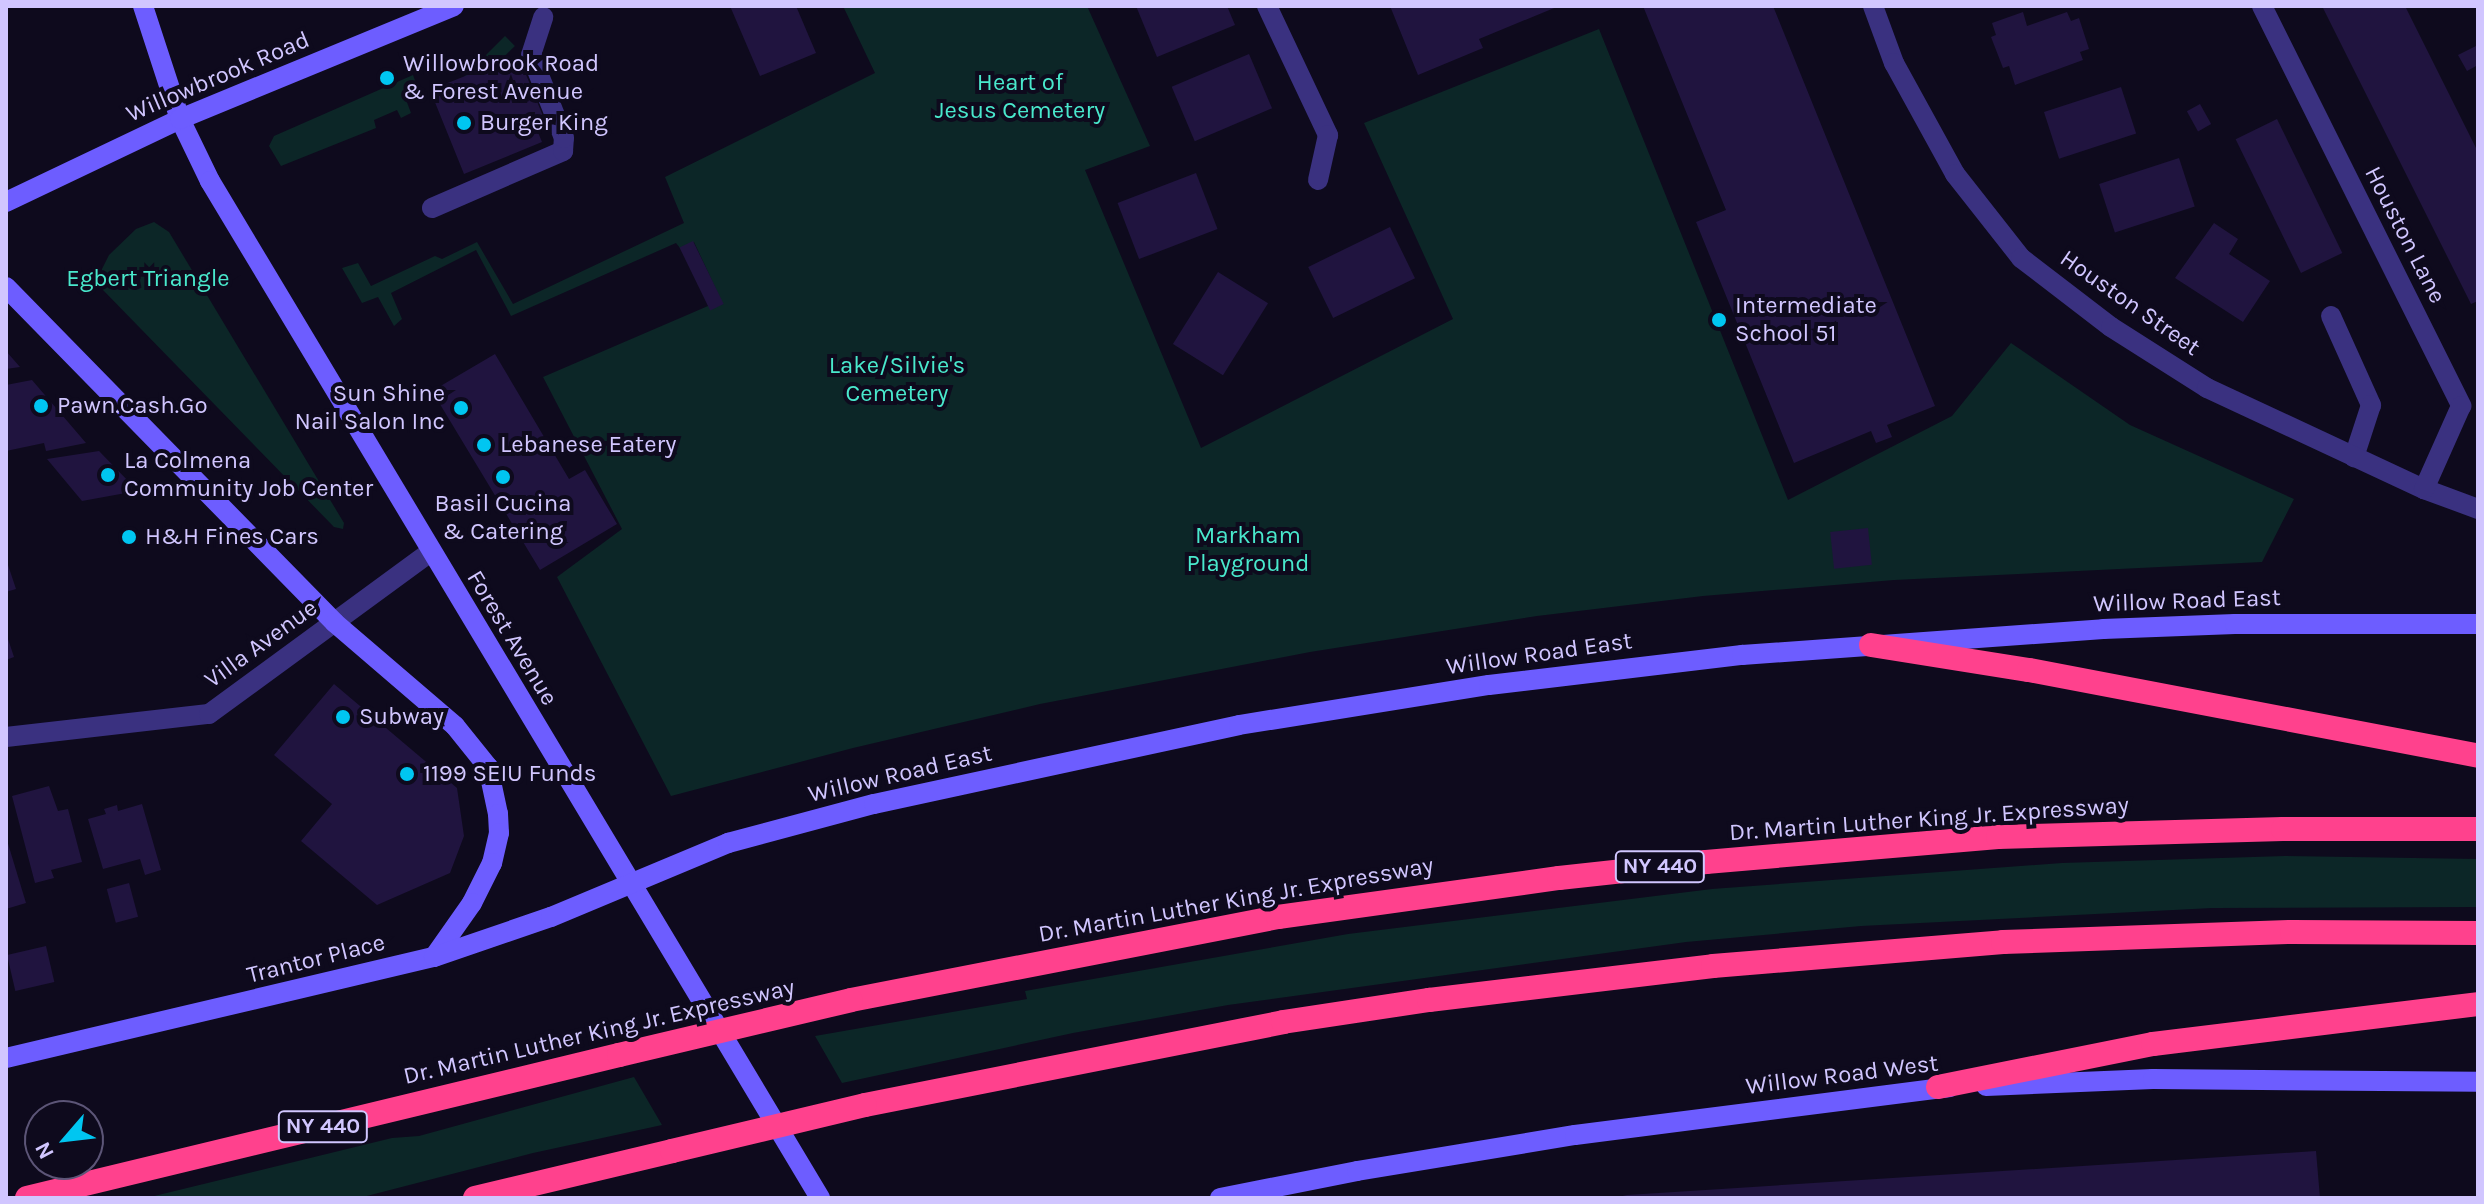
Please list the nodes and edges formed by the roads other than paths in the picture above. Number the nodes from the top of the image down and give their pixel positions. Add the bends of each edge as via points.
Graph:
1 (143, 6) edge
2 (454, 6) edge
3 (1267, 6) edge
4 (1873, 6) edge
5 (2262, 6) edge
6 (543, 17) dead end
7 (180, 119) junction
8 (1318, 180) dead end
9 (6, 202) edge
10 (432, 208) dead end
11 (6, 287) edge
12 (2331, 316) dead end
13 (2354, 457) junction
14 (2424, 489) junction
15 (2478, 509) edge
16 (430, 552) junction
17 (335, 623) junction
18 (2478, 624) edge
19 (1871, 645) junction
20 (6, 737) edge
21 (2478, 756) edge
22 (2478, 829) edge
23 (630, 885) junction
24 (2478, 933) edge
25 (434, 957) junction
26 (2478, 1004) edge
27 (6, 1058) edge
28 (2478, 1082) edge
29 (1938, 1087) junction
30 (27, 1198) edge
31 (475, 1198) edge
32 (820, 1198) edge
33 (1220, 1198) edge

1 - 7 main road, Forest Avenue
2 - 7 main road, Willowbrook Road
3 - 8 street via 1328,135
4 - 13 street, Houston Street via 1894,63 1955,174 2021,258 2111,327 2207,388
5 - 14 street, Houston Lane via 2461,406
6 - 10 street via 531,55 564,138 563,151
7 - 9 main road, Willowbrook Road
7 - 16 main road, Forest Avenue via 210,181
11 - 17 main road
12 - 13 street via 2371,405
13 - 14 street, Houston Street
14 - 15 street, Houston Street
16 - 17 street, Villa Avenue
16 - 23 main road, Forest Avenue
17 - 20 street, Villa Avenue via 209,714
17 - 25 main road via 455,726 488,767 496,791 499,833 492,863
18 - 19 main road, Willow Road East via 2235,624
19 - 21 highway
19 - 23 main road, Willow Road East via 1588,672 1239,725 874,804 728,843
22 - 30 highway, Dr. Martin Luther King Jr. Expressway / NY 440, bridge via 1998,837 1559,878 1278,917 851,1000
23 - 25 main road, Trantor Place
23 - 32 main road, Forest Avenue
24 - 31 highway, bridge via 2292,932 2017,941 1727,965 1429,1000 1283,1022 865,1105
25 - 27 main road, Trantor Place
26 - 29 highway via 2153,1044
28 - 29 main road, Willow Road West via 2153,1079
29 - 33 main road, Willow Road West via 1575,1135

